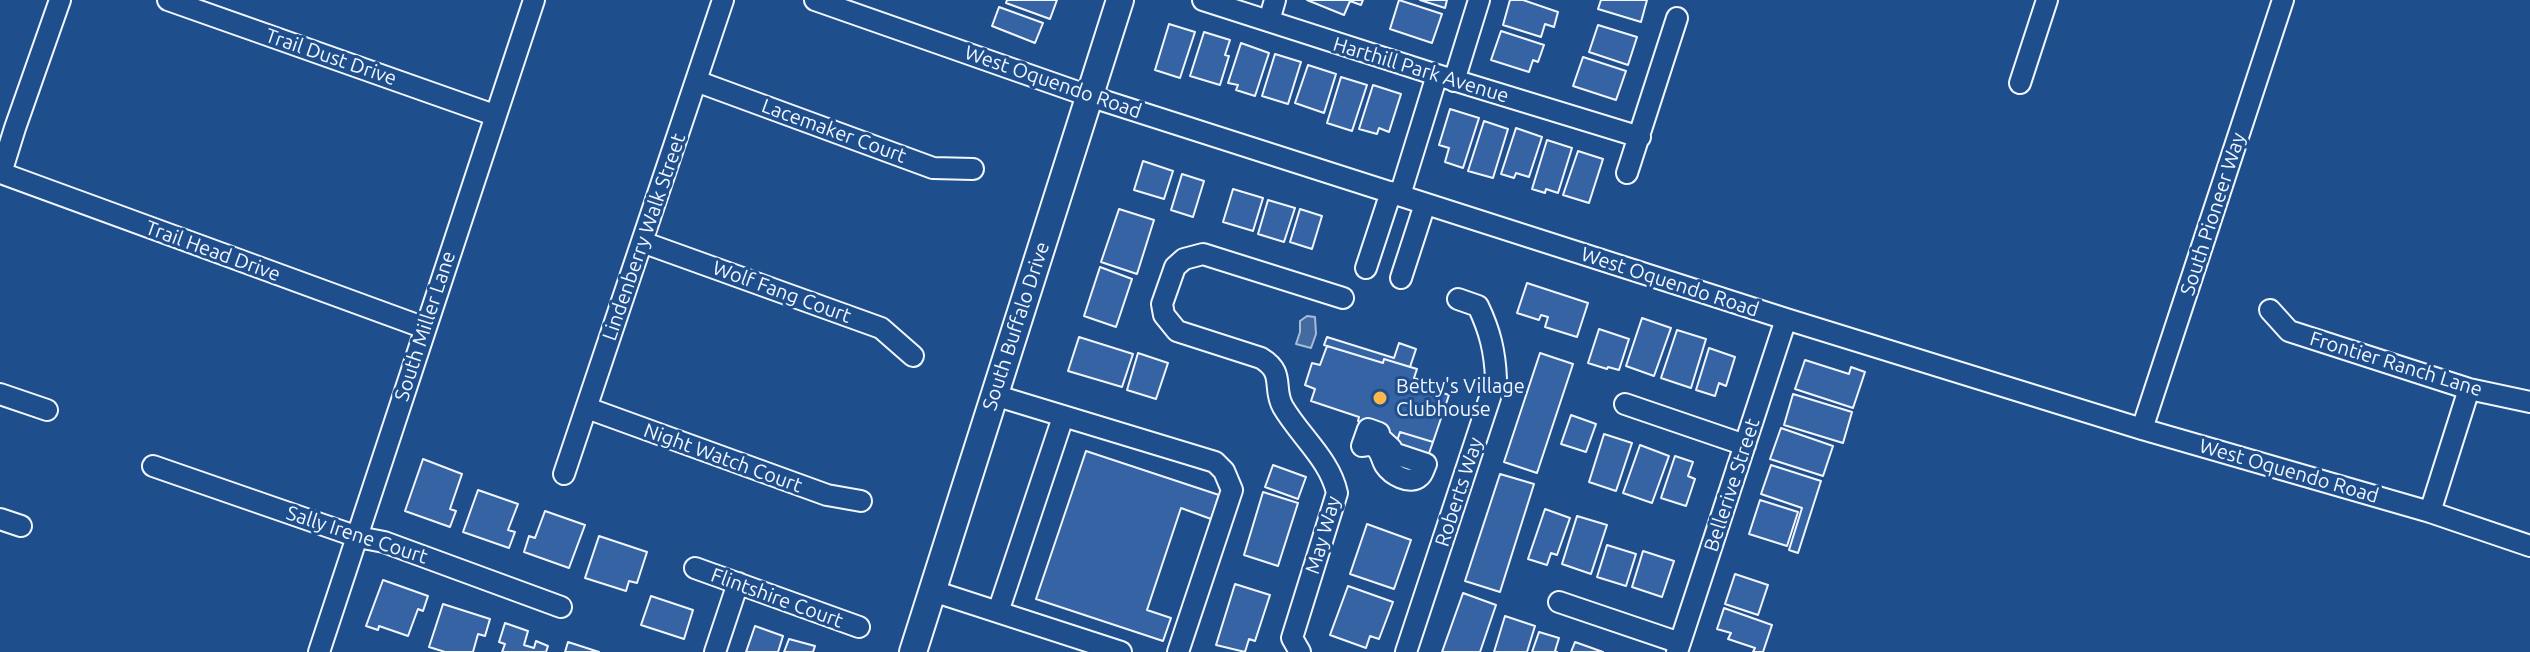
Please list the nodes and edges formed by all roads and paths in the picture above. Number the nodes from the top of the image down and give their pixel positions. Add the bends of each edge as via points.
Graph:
1 (60, 0) edge
2 (168, 0) edge
3 (534, 0) edge
4 (723, 0) edge
5 (815, 0) edge
6 (1120, 0) edge
7 (1203, 0) edge
8 (1275, 0) edge
9 (1479, 0) edge
10 (2283, 0) edge
11 (2041, 2) edge
12 (1677, 18) dead end
13 (1269, 21) junction
14 (1445, 78) junction
15 (696, 81) junction
16 (2020, 83) dead end
17 (1089, 96) junction
18 (494, 115) junction
19 (1640, 137) junction
20 (973, 169) dead end
21 (1, 173) edge
22 (1627, 173) dead end
23 (1396, 194) junction
24 (1425, 204) junction
25 (642, 242) junction
26 (1366, 268) dead end
27 (1401, 278) dead end
28 (1343, 298) dead end
29 (1458, 299) dead end
30 (2270, 310) dead end
31 (1786, 319) junction
32 (425, 328) junction
33 (913, 356) dead end
34 (2469, 389) junction
35 (0, 394) edge
36 (994, 395) junction
37 (2530, 402) edge
38 (1625, 404) dead end
39 (587, 408) junction
40 (47, 410) dead end
41 (1063, 417) junction
42 (2142, 429) junction
43 (1745, 445) junction
44 (153, 466) dead end
45 (564, 474) dead end
46 (861, 501) dead end
47 (2430, 512) junction
48 (0, 519) edge
49 (21, 526) dead end
50 (358, 537) junction
51 (2530, 546) edge
52 (695, 568) dead end
53 (738, 583) junction
54 (933, 591) junction
55 (1559, 602) dead end
56 (561, 607) dead end
57 (998, 612) junction
58 (859, 627) dead end
59 (1679, 648) edge
60 (1299, 651) edge
61 (319, 652) edge
62 (715, 652) edge
63 (913, 652) edge
64 (1121, 652) edge
65 (1178, 652) edge
66 (1406, 652) edge

1 - 21 street
2 - 18 street, Trail Dust Drive
3 - 18 street, South Miller Lane
4 - 15 street, Lindenberry Walk Street
5 - 17 street, West Oquendo Road
6 - 17 main road, South Buffalo Drive
7 - 13 street, Harthill Park Avenue
8 - 13 street
9 - 14 street
10 - 42 street, South Pioneer Way
11 - 16 street
12 - 19 street
13 - 14 street, Harthill Park Avenue
14 - 19 street, Harthill Park Avenue
14 - 23 street
15 - 20 street, Lacemaker Court via 933,168
15 - 25 street, Lindenberry Walk Street
17 - 23 street, West Oquendo Road
17 - 36 main road, South Buffalo Drive
18 - 32 street, South Miller Lane
19 - 22 street
21 - 32 street, Trail Head Drive
23 - 24 street, West Oquendo Road
23 - 26 street
24 - 27 street
24 - 31 street, West Oquendo Road
25 - 33 street, Wolf Fang Court via 881,328
25 - 39 street, Lindenberry Walk Street
28 - 60 street, May Way via 1203,254 1175,267 1162,304 1177,331 1271,364 1279,379 1281,404 1334,477 1337,493 1292,638
29 - 66 street, Roberts Way via 1478,306 1495,353 1496,379
30 - 34 street, Frontier Ranch Lane via 2289,331
31 - 42 street, West Oquendo Road
31 - 43 street, Bellerive Street
32 - 50 street, South Miller Lane
34 - 37 street, Frontier Ranch Lane
34 - 47 street
35 - 40 street
36 - 41 street
36 - 54 main road, South Buffalo Drive
38 - 43 street
39 - 45 street, Lindenberry Walk Street
39 - 46 street, Night Watch Court via 827,495
41 - 57 street
41 - 65 street via 1215,462 1224,471 1232,490
42 - 47 street, West Oquendo Road
43 - 59 street, Bellerive Street
44 - 50 street, Sally Irene Court
47 - 51 street, West Oquendo Road
48 - 49 street
50 - 56 street, Sally Irene Court
50 - 61 street, South Miller Lane
52 - 53 street, Flintshire Court
53 - 58 street, Flintshire Court
53 - 62 street
54 - 57 street
54 - 63 main road, South Buffalo Drive
55 - 59 street
57 - 64 street

